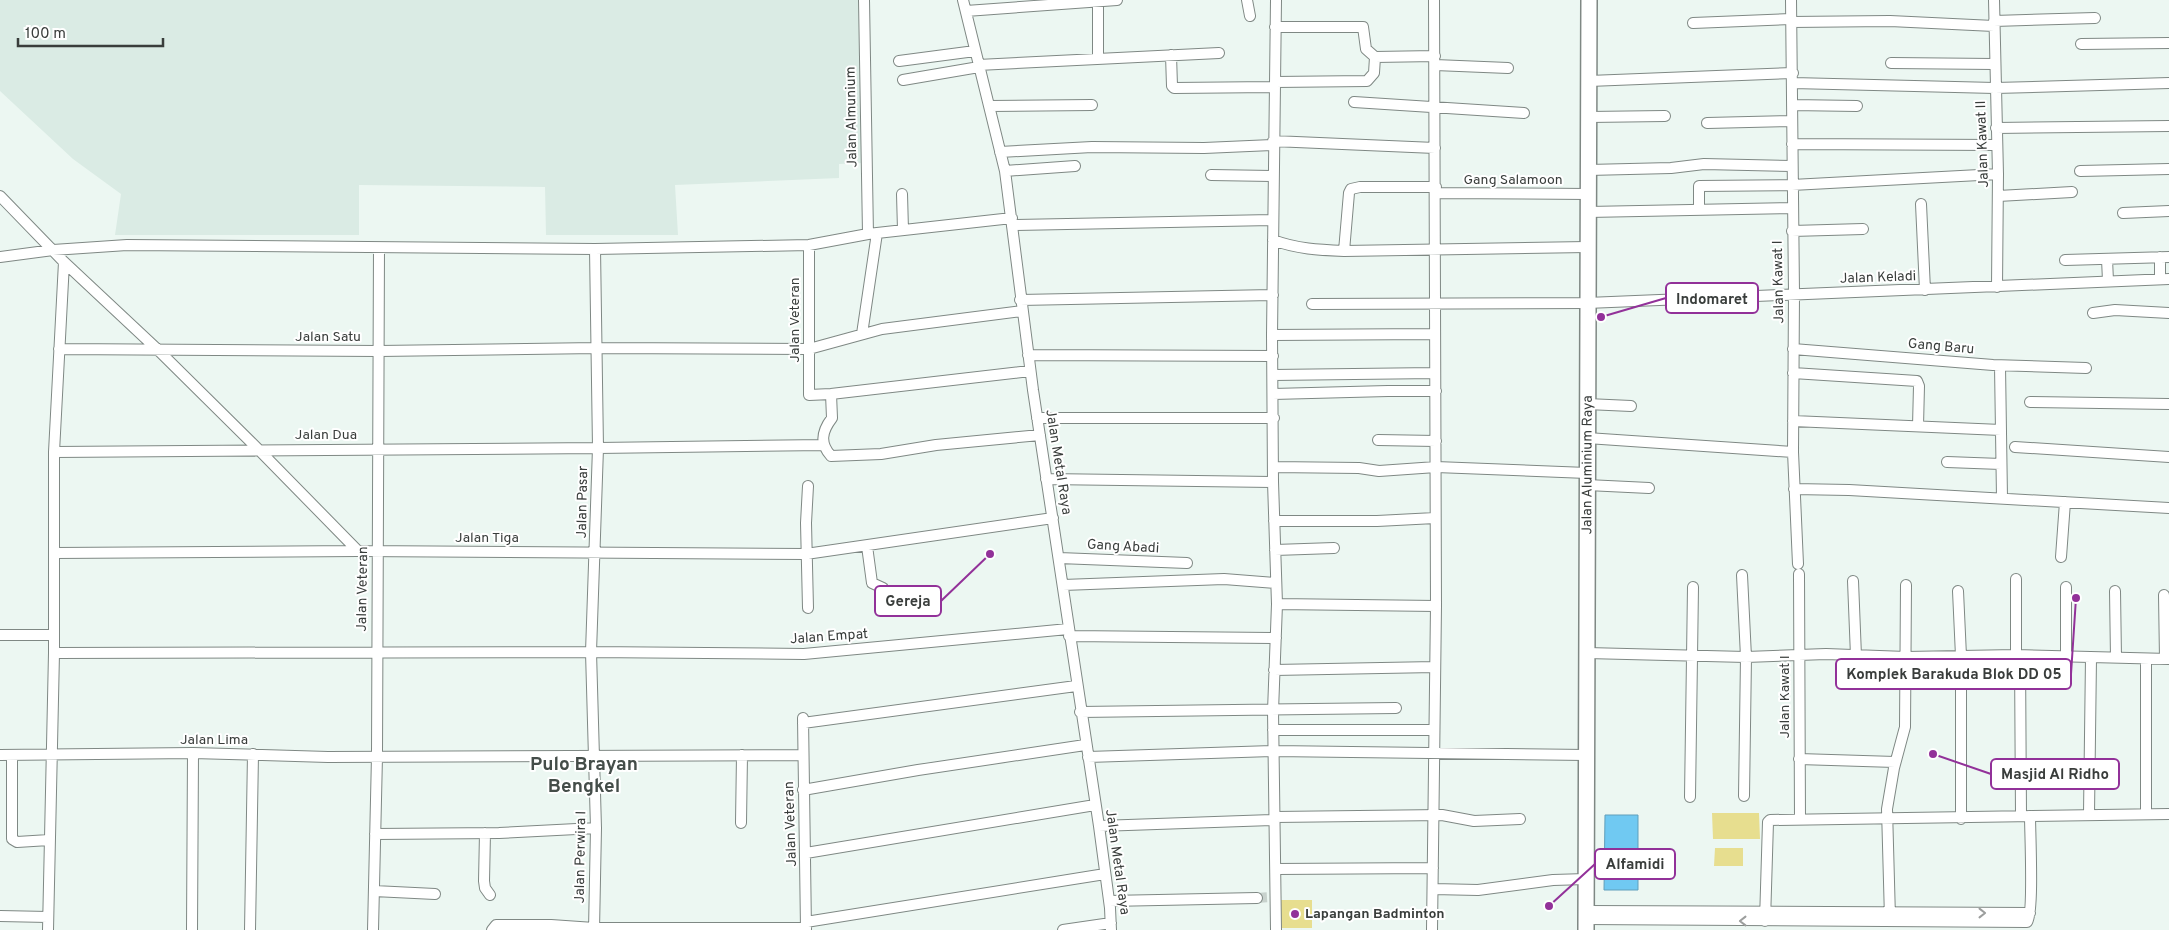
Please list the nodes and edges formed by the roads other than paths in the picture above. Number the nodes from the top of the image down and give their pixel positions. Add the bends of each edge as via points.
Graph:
1 (864, 0) edge
2 (963, 0) edge
3 (1117, 0) edge
4 (1248, 0) edge
5 (1276, 0) edge
6 (1434, 0) edge
7 (1589, 0) edge
8 (1791, 0) edge
9 (1994, 0) edge
10 (1098, 2) junction
11 (1028, 3) edge
12 (966, 11) junction
13 (1250, 16) dead end
14 (2095, 18) dead end
15 (1791, 20) junction
16 (1693, 23) dead end
17 (1994, 23) junction
18 (1275, 27) junction
19 (2169, 43) edge
20 (2081, 44) dead end
21 (975, 51) junction
22 (1220, 53) dead end
23 (1171, 55) junction
24 (1375, 57) junction
25 (1098, 59) junction
26 (1435, 60) junction
27 (899, 61) dead end
28 (1892, 63) dead end
29 (1994, 64) junction
30 (978, 66) junction
31 (1508, 68) dead end
32 (1793, 78) junction
33 (903, 80) dead end
34 (1589, 81) junction
35 (2169, 83) edge
36 (1274, 84) junction
37 (1995, 88) junction
38 (1354, 102) dead end
39 (1092, 105) dead end
40 (1792, 105) junction
41 (989, 106) junction
42 (1857, 106) dead end
43 (1435, 107) junction
44 (1524, 112) dead end
45 (1664, 116) dead end
46 (1588, 117) junction
47 (1792, 122) junction
48 (1707, 123) dead end
49 (2169, 126) edge
50 (1996, 128) junction
51 (1273, 143) junction
52 (1792, 144) junction
53 (1997, 145) junction
54 (1435, 148) junction
55 (1000, 152) junction
56 (1075, 166) dead end
57 (1792, 166) junction
58 (2169, 168) edge
59 (1005, 170) junction
60 (1588, 170) junction
61 (2080, 171) dead end
62 (1998, 174) junction
63 (1211, 175) dead end
64 (1273, 176) junction
65 (1792, 185) junction
66 (1436, 190) junction
67 (2072, 192) dead end
68 (902, 194) dead end
69 (1589, 194) junction
70 (0, 196) edge
71 (1998, 196) junction
72 (1921, 204) dead end
73 (1792, 208) junction
74 (1699, 209) junction
75 (2169, 211) edge
76 (1588, 212) junction
77 (2122, 212) dead end
78 (1272, 220) junction
79 (1012, 222) junction
80 (1863, 229) dead end
81 (903, 230) junction
82 (1792, 232) junction
83 (873, 234) junction
84 (1273, 240) junction
85 (809, 245) junction
86 (1588, 247) junction
87 (379, 248) junction
88 (595, 249) junction
89 (53, 250) junction
90 (1436, 250) junction
91 (1344, 251) junction
92 (0, 257) edge
93 (2164, 257) edge
94 (2108, 259) junction
95 (2065, 260) dead end
96 (64, 262) junction
97 (2164, 279) edge
98 (2108, 281) junction
99 (1997, 286) junction
100 (1925, 290) junction
101 (1794, 294) junction
102 (1272, 295) junction
103 (1020, 300) junction
104 (1587, 303) junction
105 (1312, 304) dead end
106 (1434, 304) junction
107 (1022, 311) junction
108 (2092, 313) dead end
109 (2169, 313) edge
110 (862, 334) junction
111 (1434, 334) junction
112 (1272, 335) junction
113 (597, 348) junction
114 (59, 349) junction
115 (808, 349) junction
116 (1794, 349) junction
117 (158, 350) junction
118 (379, 351) junction
119 (1028, 355) junction
120 (1273, 356) junction
121 (2000, 366) junction
122 (2086, 368) dead end
123 (1030, 371) junction
124 (1436, 373) junction
125 (1793, 373) junction
126 (1273, 374) junction
127 (1436, 391) junction
128 (831, 394) junction
129 (1273, 394) junction
130 (2030, 402) dead end
131 (1587, 404) junction
132 (2169, 404) edge
133 (1630, 406) dead end
134 (1037, 418) junction
135 (1274, 418) junction
136 (1793, 422) junction
137 (1918, 426) junction
138 (2001, 430) junction
139 (1040, 435) junction
140 (1587, 438) junction
141 (1378, 440) dead end
142 (1436, 441) junction
143 (824, 445) junction
144 (2015, 447) dead end
145 (379, 448) junction
146 (598, 448) junction
147 (258, 449) junction
148 (54, 452) junction
149 (1793, 452) junction
150 (2169, 457) edge
151 (1947, 462) dead end
152 (2001, 464) junction
153 (1273, 467) junction
154 (1436, 468) junction
155 (1046, 479) junction
156 (1587, 479) junction
157 (1273, 482) junction
158 (808, 486) dead end
159 (1649, 488) dead end
160 (1794, 489) junction
161 (2002, 498) junction
162 (2065, 502) junction
163 (2169, 508) edge
164 (1053, 518) junction
165 (1435, 518) junction
166 (1274, 521) junction
167 (867, 546) junction
168 (1334, 548) dead end
169 (1276, 550) junction
170 (358, 551) junction
171 (378, 552) junction
172 (596, 552) junction
173 (54, 553) junction
174 (806, 554) junction
175 (2061, 557) dead end
176 (1059, 558) junction
177 (1160, 562) junction
178 (1187, 563) dead end
179 (1742, 575) dead end
180 (2016, 579) dead end
181 (1853, 580) dead end
182 (1160, 582) junction
183 (1276, 583) junction
184 (1063, 585) junction
185 (1906, 585) dead end
186 (1694, 587) dead end
187 (2066, 587) dead end
188 (884, 588) dead end
189 (1958, 591) dead end
190 (2115, 591) dead end
191 (2164, 595) dead end
192 (1276, 604) junction
193 (1436, 606) junction
194 (808, 608) dead end
195 (1069, 633) junction
196 (53, 634) junction
197 (0, 635) edge
198 (1276, 638) junction
199 (591, 652) junction
200 (54, 653) junction
201 (376, 654) junction
202 (1587, 654) junction
203 (1799, 655) junction
204 (2018, 655) junction
205 (1692, 656) junction
206 (1856, 656) junction
207 (1961, 656) junction
208 (1906, 657) junction
209 (2066, 657) junction
210 (1746, 658) junction
211 (2091, 658) junction
212 (2116, 658) junction
213 (2146, 659) junction
214 (2167, 659) edge
215 (1435, 667) junction
216 (1274, 670) junction
217 (1076, 686) junction
218 (1396, 708) dead end
219 (1273, 710) junction
220 (1080, 712) junction
221 (1273, 730) junction
222 (1434, 730) junction
223 (1085, 745) junction
224 (1274, 751) junction
225 (193, 753) junction
226 (253, 754) junction
227 (803, 754) junction
228 (1434, 754) junction
229 (0, 755) edge
230 (12, 755) junction
231 (50, 755) junction
232 (595, 755) junction
233 (742, 755) junction
234 (1586, 755) junction
235 (376, 756) junction
236 (1088, 757) junction
237 (1799, 759) junction
238 (1896, 762) junction
239 (803, 790) junction
240 (1744, 796) dead end
241 (1690, 798) dead end
242 (1095, 805) junction
243 (2089, 814) junction
244 (2146, 814) junction
245 (2169, 814) edge
246 (1434, 816) junction
247 (2025, 816) junction
248 (1275, 818) junction
249 (1888, 818) junction
250 (1520, 819) dead end
251 (1961, 819) junction
252 (1800, 820) junction
253 (741, 823) dead end
254 (1099, 826) junction
255 (596, 828) junction
256 (485, 833) junction
257 (375, 834) junction
258 (49, 840) junction
259 (806, 853) junction
260 (1433, 868) junction
261 (1276, 869) junction
262 (1105, 874) junction
263 (1586, 879) junction
264 (1434, 889) junction
265 (374, 892) junction
266 (435, 894) dead end
267 (490, 894) dead end
268 (1257, 898) tunnel mouth
269 (1109, 901) junction
270 (0, 916) edge
271 (1766, 916) junction
272 (48, 917) junction
273 (1890, 917) junction
274 (1586, 920) edge
275 (806, 927) edge
276 (1111, 927) edge
277 (594, 929) edge
278 (713, 929) edge
279 (48, 930) edge
280 (192, 930) edge
281 (250, 930) edge
282 (373, 930) edge
283 (492, 930) edge
284 (1063, 930) edge
285 (1276, 930) edge
286 (1432, 930) edge

1 - 83 street, Jalan Almunium
2 - 12 street, Jalan Metal Raya
3 - 10 street
4 - 13 street
5 - 18 street
6 - 26 street
7 - 34 main road, Jalan Aluminium Raya
8 - 15 street, Jalan Kawat I
9 - 17 street, Jalan Kawat II
10 - 11 street
10 - 25 street
11 - 12 street
12 - 21 street, Jalan Metal Raya
14 - 17 street
15 - 16 street
15 - 17 street
15 - 32 street, Jalan Kawat I
17 - 29 street, Jalan Kawat II
18 - 24 street via 1363,27 1366,49
18 - 36 street
19 - 20 street
21 - 27 street
21 - 30 street, Jalan Metal Raya
22 - 23 street
23 - 25 street
23 - 36 street via 1174,88
24 - 26 street
24 - 36 street via 1374,73 1367,81
25 - 30 street
26 - 31 street
26 - 43 street
28 - 29 street
29 - 37 street, Jalan Kawat II
30 - 33 street
30 - 41 street, Jalan Metal Raya
32 - 34 street
32 - 37 street
32 - 40 street, Jalan Kawat I
34 - 46 main road, Jalan Aluminium Raya
35 - 37 street
36 - 51 street
37 - 50 street, Jalan Kawat II
38 - 43 street
39 - 41 street
40 - 42 street
40 - 47 street, Jalan Kawat I
41 - 55 street, Jalan Metal Raya
43 - 44 street
43 - 54 street
45 - 46 street
46 - 60 main road, Jalan Aluminium Raya
47 - 48 street
47 - 52 street, Jalan Kawat I
49 - 50 street
50 - 53 street, Jalan Kawat II
51 - 54 street
51 - 55 street via 1222,148 1092,147
51 - 64 street
52 - 53 street
52 - 57 street, Jalan Kawat I
53 - 62 street, Jalan Kawat II
54 - 66 street
55 - 59 street, Jalan Metal Raya
56 - 59 street
57 - 60 street via 1704,164
57 - 65 street, Jalan Kawat I
58 - 61 street
59 - 79 street, Jalan Metal Raya
60 - 69 main road, Jalan Aluminium Raya
62 - 65 street
62 - 71 street, Jalan Kawat II
63 - 64 street
64 - 78 street
65 - 73 street, Jalan Kawat I
65 - 74 street via 1699,186
66 - 69 street, Gang Salamoon
66 - 90 street
66 - 91 street, Gang Salamoon via 1351,189
67 - 71 street
68 - 81 street
69 - 76 main road, Jalan Aluminium Raya
70 - 89 street
71 - 99 street, Jalan Kawat II
72 - 100 street
73 - 74 street
73 - 82 street, Jalan Kawat I
74 - 76 street
75 - 77 street
76 - 86 main road, Jalan Aluminium Raya
78 - 79 street
78 - 84 street
79 - 81 street
79 - 103 street, Jalan Metal Raya
80 - 82 street
81 - 83 street
82 - 101 street, Jalan Kawat I
83 - 85 street
83 - 110 street, Jalan Almunium
84 - 91 street via 1307,249
84 - 102 street
85 - 88 street
85 - 115 street, Jalan Veteran
86 - 90 street
86 - 104 main road, Jalan Aluminium Raya
87 - 88 street
87 - 89 street via 127,245
87 - 118 street, Jalan Veteran
88 - 113 street, Jalan Pasar
89 - 92 street
89 - 96 street
90 - 91 street
90 - 106 street
93 - 94 street
93 - 97 street
94 - 95 street
94 - 98 street
96 - 114 street
96 - 117 street
97 - 98 street, Jalan Keladi
98 - 99 street, Jalan Keladi
99 - 100 street, Jalan Keladi
100 - 101 street, Jalan Keladi
101 - 104 street, Jalan Keladi
101 - 116 street, Jalan Kawat I
102 - 103 street
102 - 112 street
103 - 107 street, Jalan Metal Raya
104 - 106 street, Jalan Keladi
104 - 131 main road, Jalan Aluminium Raya
105 - 106 street, Jalan Keladi
106 - 111 street
107 - 110 street, Jalan Satu
107 - 119 street, Jalan Metal Raya
108 - 109 street via 2115,310
110 - 115 street, Jalan Satu
111 - 112 street
111 - 124 street
112 - 120 street
113 - 115 street, Jalan Satu
113 - 118 street, Jalan Satu
113 - 146 street, Jalan Pasar
114 - 117 street, Jalan Satu
114 - 148 street
115 - 128 street, Jalan Veteran via 809,395
116 - 121 street, Gang Baru
116 - 125 street, Jalan Kawat I
117 - 118 street, Jalan Satu
117 - 147 street
118 - 145 street, Jalan Veteran
119 - 120 street
119 - 123 street, Jalan Metal Raya
120 - 126 street
121 - 122 street, Gang Baru
121 - 138 street
123 - 128 street
123 - 134 street, Jalan Metal Raya
124 - 126 street
124 - 127 street
125 - 136 street, Jalan Kawat I
125 - 137 street via 1917,381
126 - 129 street
127 - 129 street
127 - 142 street
128 - 143 street via 832,418 823,431
129 - 135 street
130 - 132 street
131 - 133 street
131 - 140 main road, Jalan Aluminium Raya
134 - 135 street
134 - 139 street, Jalan Metal Raya
135 - 153 street
136 - 137 street
136 - 149 street, Jalan Kawat I
137 - 138 street
138 - 152 street
139 - 143 street via 881,454 833,456
139 - 155 street, Jalan Metal Raya
140 - 149 street
140 - 156 main road, Jalan Aluminium Raya
141 - 142 street
142 - 154 street
143 - 146 street, Jalan Dua
144 - 150 street
145 - 146 street, Jalan Dua
145 - 147 street, Jalan Dua
145 - 171 street, Jalan Veteran
146 - 172 street, Jalan Pasar
147 - 148 street, Jalan Dua
147 - 170 street
148 - 173 street
149 - 160 street, Jalan Kawat I
151 - 152 street
152 - 161 street
153 - 154 street via 1379,471
153 - 157 street
154 - 156 street
154 - 165 street
155 - 157 street
155 - 164 street, Jalan Metal Raya
156 - 159 street
156 - 202 main road, Jalan Aluminium Raya
157 - 166 street
158 - 174 street
160 - 161 street
160 - 203 street, Jalan Kawat I
161 - 162 street
162 - 163 street
162 - 175 street
164 - 167 street, Jalan Tiga
164 - 176 street, Jalan Metal Raya
165 - 166 street
165 - 193 street
166 - 169 street
167 - 174 street, Jalan Tiga
167 - 188 street via 872,583
168 - 169 street
169 - 183 street
170 - 171 street, Jalan Tiga
170 - 173 street, Jalan Tiga
171 - 172 street, Jalan Tiga
171 - 201 street, Jalan Veteran
172 - 174 street, Jalan Tiga
172 - 199 street, Jalan Pasar
173 - 196 street
174 - 194 street
176 - 177 street, Gang Abadi
176 - 184 street, Jalan Metal Raya
177 - 178 street, Gang Abadi
177 - 182 street
179 - 210 street
180 - 204 street
181 - 206 street
182 - 183 street via 1224,579
182 - 184 street
183 - 192 street
184 - 195 street, Jalan Metal Raya
185 - 208 street
186 - 205 street
187 - 209 street
189 - 207 street
190 - 212 street
191 - 214 street
192 - 193 street
192 - 198 street
193 - 215 street
195 - 198 street, Jalan Empat
195 - 199 street, Jalan Empat via 804,654
195 - 217 street, Jalan Metal Raya
196 - 197 street
196 - 200 street
198 - 216 street
199 - 201 street, Jalan Empat
199 - 232 street, Jalan Pasar
200 - 201 street, Jalan Empat
200 - 231 street
201 - 235 street, Jalan Veteran
202 - 205 street
202 - 234 main road, Jalan Aluminium Raya
203 - 206 street
203 - 210 street
203 - 237 street, Jalan Kawat I
204 - 207 street
204 - 209 street
204 - 247 street
205 - 210 street
205 - 241 street
206 - 208 street
207 - 208 street
207 - 251 street
208 - 238 street via 1905,727
209 - 211 street
210 - 240 street
211 - 212 street
211 - 243 street
212 - 213 street
213 - 214 street
213 - 244 street
215 - 216 street
215 - 222 street
216 - 219 street
217 - 220 street, Jalan Metal Raya
217 - 227 street, Jalan Veteran via 803,720
218 - 219 street
219 - 220 street
219 - 221 street
220 - 223 street, Jalan Metal Raya
221 - 222 street
221 - 224 street
222 - 228 street
223 - 236 street, Jalan Metal Raya
223 - 239 street
224 - 228 street
224 - 236 street
224 - 248 street
225 - 226 street, Jalan Lima
225 - 231 street, Jalan Lima
225 - 280 street
226 - 235 street, Jalan Lima
226 - 281 street
227 - 233 street, Jalan Lima
227 - 239 street, Jalan Veteran
228 - 234 street
228 - 246 street
229 - 230 street, Jalan Lima
230 - 231 street, Jalan Lima
230 - 258 street via 12,838 17,842
231 - 258 street
232 - 233 street, Jalan Lima
232 - 235 street, Jalan Lima
232 - 255 street, Jalan Perwira I
233 - 253 street
234 - 263 main road, Jalan Aluminium Raya
235 - 257 street, Jalan Veteran
236 - 242 street, Jalan Metal Raya
237 - 238 street
237 - 252 street, Jalan Kawat I
238 - 249 street
239 - 259 street, Jalan Veteran
242 - 254 street, Jalan Metal Raya
242 - 259 street
243 - 244 street
243 - 247 street
244 - 245 street
246 - 248 street
246 - 250 street via 1474,821
246 - 260 street
247 - 251 street
247 - 273 street via 2030,913
248 - 254 street
248 - 261 street
249 - 251 street
249 - 252 street
249 - 273 street
252 - 271 street via 1773,819 1768,822
254 - 262 street, Jalan Metal Raya
255 - 256 street
255 - 277 street, Jalan Perwira I
256 - 257 street
256 - 267 street via 484,881
257 - 265 street, Jalan Veteran
258 - 272 street
259 - 275 street, Jalan Veteran
260 - 261 street
260 - 264 street
261 - 285 street
262 - 269 street, Jalan Metal Raya
262 - 275 street
263 - 264 street via 1478,890
263 - 274 main road, Jalan Aluminium Raya
264 - 286 street
265 - 266 street
265 - 282 street, Jalan Veteran
268 - 269 street
269 - 276 street, Jalan Metal Raya
270 - 272 street
271 - 273 street
271 - 274 street
272 - 279 street
275 - 278 street
276 - 284 street
277 - 278 street
277 - 283 street via 519,924 496,925

